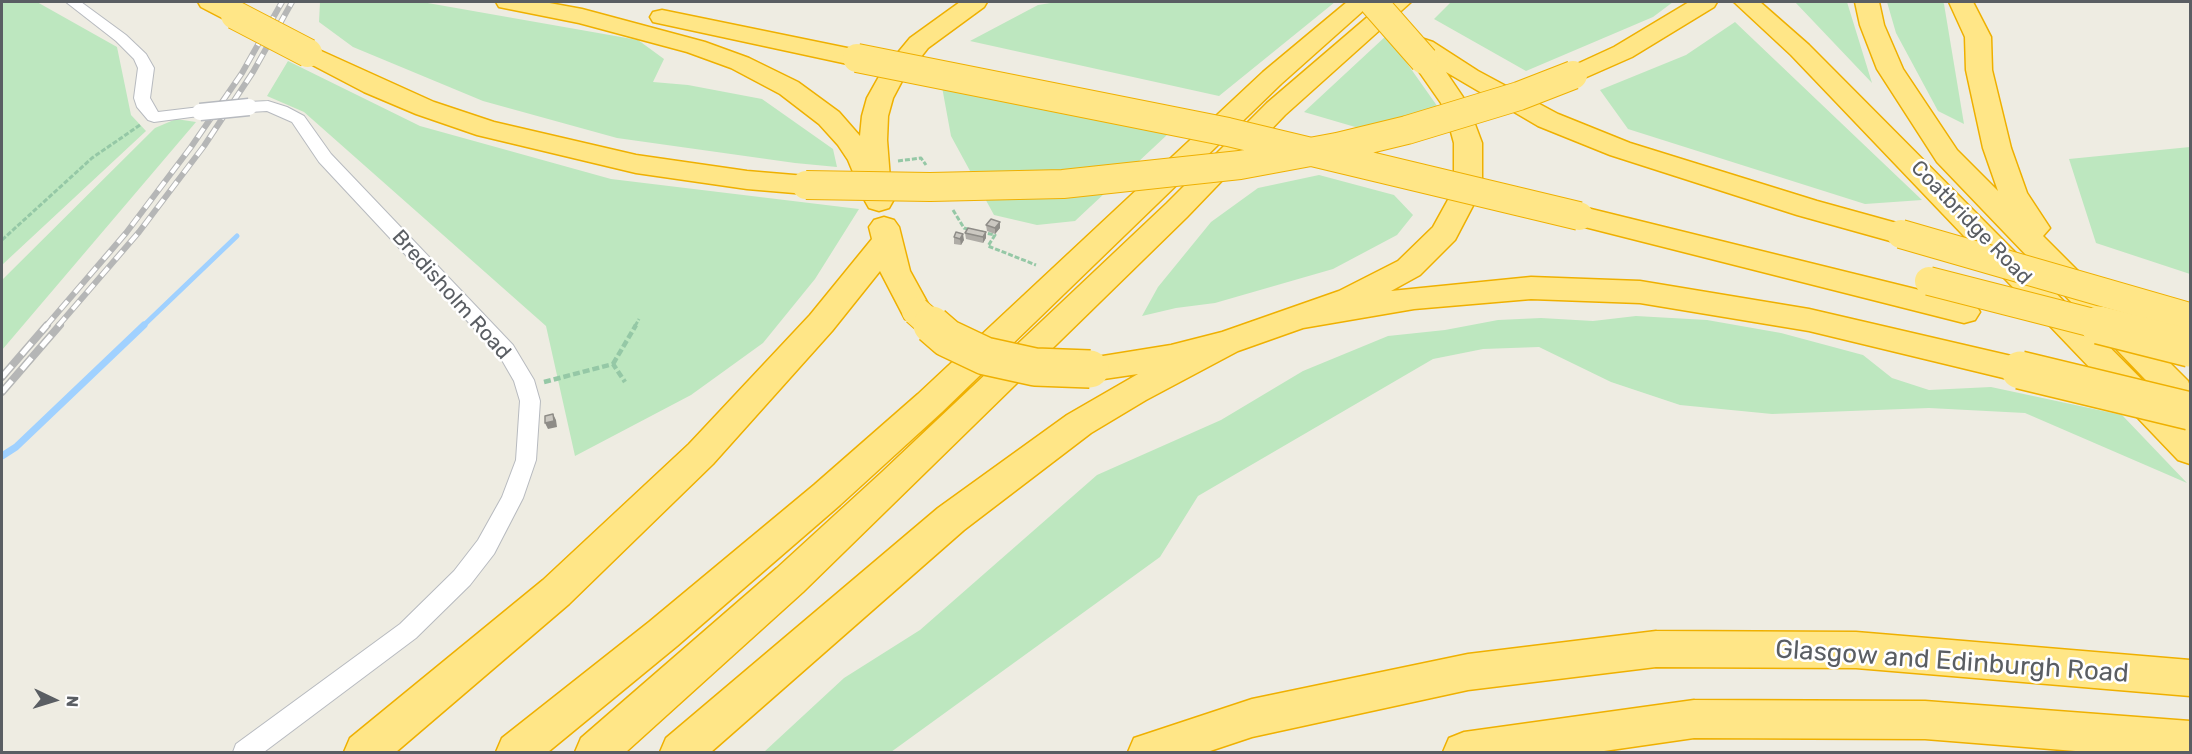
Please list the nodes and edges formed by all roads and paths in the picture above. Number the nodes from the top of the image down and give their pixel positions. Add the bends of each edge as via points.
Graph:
1 (73, 2) edge
2 (210, 2) edge
3 (508, 2) edge
4 (578, 2) edge
5 (671, 2) edge
6 (975, 2) edge
7 (1361, 2) edge
8 (1373, 2) edge
9 (1746, 2) edge
10 (1760, 2) edge
11 (1867, 2) edge
12 (1961, 2) edge
13 (1695, 8) edge
14 (1401, 17) edge
15 (865, 50) junction
16 (1800, 50) junction
17 (1431, 58) junction
18 (154, 117) junction
19 (879, 201) junction
20 (1581, 206) junction
21 (2, 240) edge
22 (887, 241) junction
23 (988, 246) dead end
24 (1036, 265) dead end
25 (1305, 316) junction
26 (2190, 317) edge
27 (639, 319) dead end
28 (1227, 343) junction
29 (2190, 348) edge
30 (613, 364) junction
31 (625, 382) dead end
32 (526, 387) junction
33 (2187, 394) edge
34 (2190, 450) edge
35 (841, 614) junction
36 (2190, 678) edge
37 (2190, 741) edge
38 (245, 753) edge
39 (365, 753) edge
40 (517, 753) edge
41 (597, 753) edge
42 (659, 753) edge
43 (681, 753) edge
44 (1149, 753) edge
45 (1464, 753) edge

1 - 18 street via 141,57 146,68 142,98
2 - 13 highway, bridge via 373,86 487,129 636,164 747,180 930,187 1126,179 1240,165 1337,147 1519,96 1623,52
3 - 19 highway via 582,16 696,47 740,63 789,88 829,118 848,139 862,160
4 - 15 highway
5 - 15 highway
6 - 19 highway via 910,51 880,98 873,140
7 - 40 highway via 1272,78 930,403 827,495
8 - 14 highway, bridge
9 - 16 highway, Coatbridge Road
10 - 16 highway
11 - 33 highway via 1872,26 1890,69 1947,156
12 - 33 highway, Coatbridge Road via 1978,37 1979,70 1987,108 2013,193 2033,226
14 - 17 highway
14 - 41 highway via 1276,109 886,490
15 - 20 highway, bridge
16 - 34 highway, Coatbridge Road
17 - 25 highway via 1464,128 1469,158 1463,198 1445,232 1409,268 1371,290
17 - 26 highway, bridge via 1548,120 1620,149
18 - 21 path via 92,158
18 - 32 street, Bredisholm Road, bridge via 268,106 298,119 325,158 506,350
19 - 22 highway
20 - 29 highway, bridge via 1929,281
20 - 33 highway via 1964,312
22 - 28 highway, bridge via 895,271 916,311 947,338 985,356 1035,368 1090,369
22 - 39 highway via 821,323 701,454 556,592
23 - 24 path
25 - 28 highway
25 - 33 highway, bridge via 1414,298 1531,288 1640,292 1809,320 2020,370
27 - 30 path
28 - 35 highway via 1078,424 951,519
30 - 31 path
30 - 32 path
32 - 38 street, Bredisholm Road via 530,401 526,460 513,498 486,547 462,578 408,631
35 - 42 highway
35 - 43 highway
36 - 44 highway, Glasgow and Edinburgh Road via 1856,650 1656,649 1468,672 1252,718
37 - 45 highway via 1925,720 1694,718

